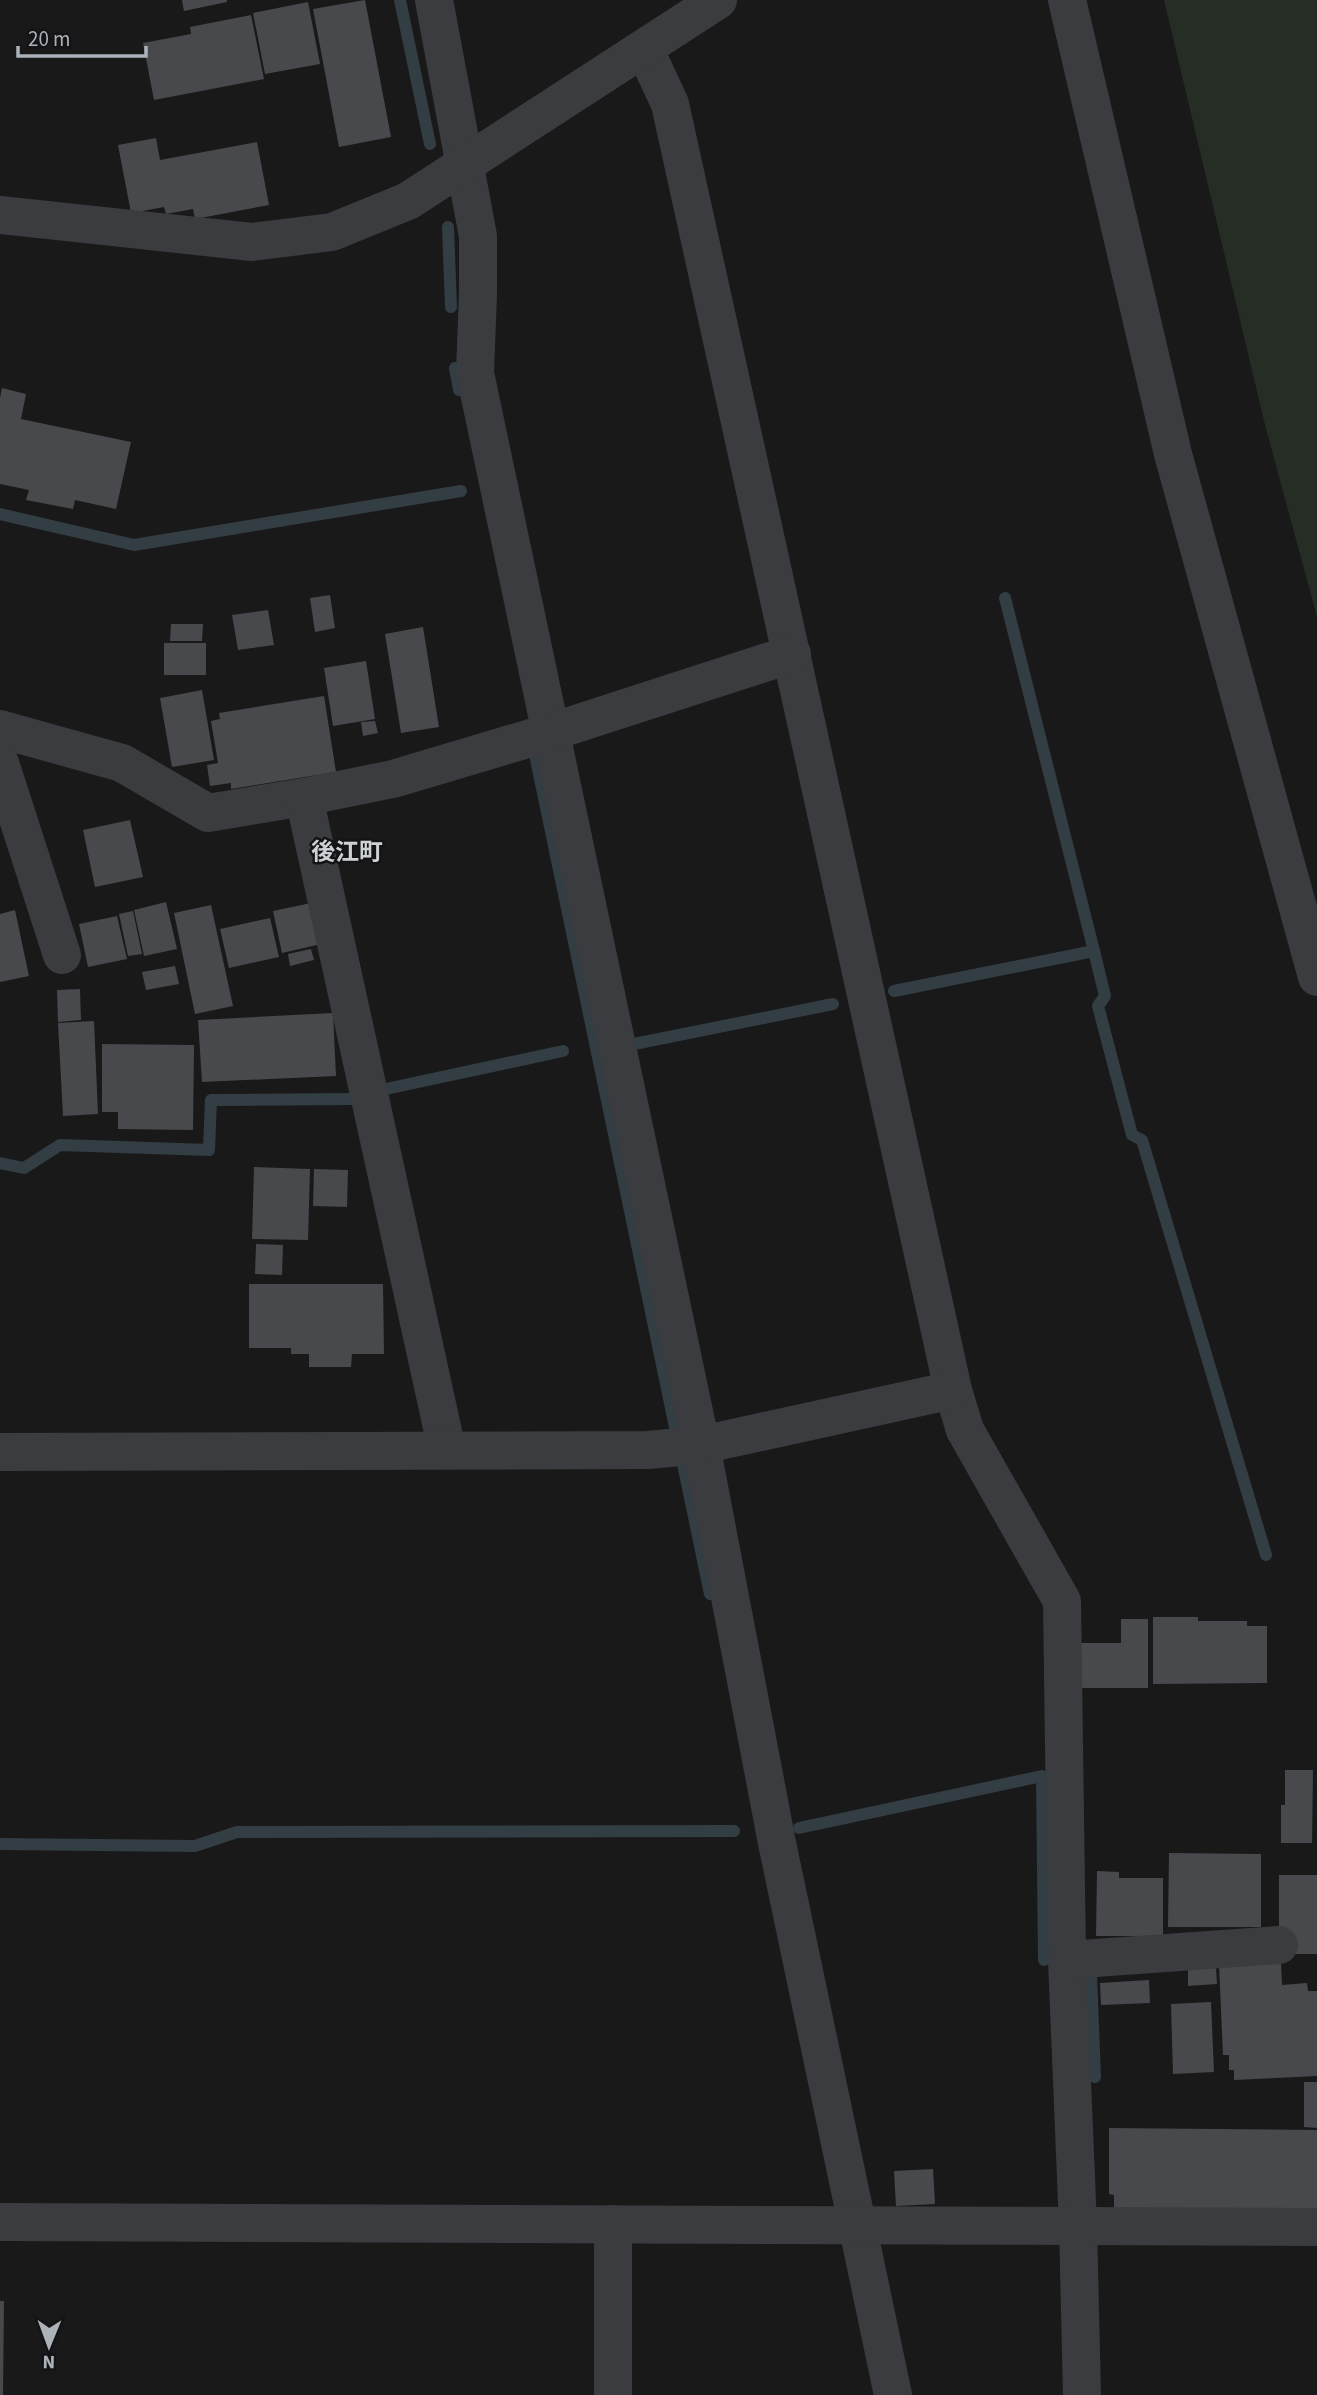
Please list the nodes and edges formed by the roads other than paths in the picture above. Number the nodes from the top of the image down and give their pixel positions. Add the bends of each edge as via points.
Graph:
1 (434, 0) edge
2 (718, 0) edge
3 (1067, 0) edge
4 (644, 48) junction
5 (466, 164) junction
6 (0, 215) edge
7 (792, 654) junction
8 (0, 729) edge
9 (551, 732) junction
10 (0, 763) edge
11 (304, 797) junction
12 (62, 955) dead end
13 (1317, 977) edge
14 (953, 1390) junction
15 (701, 1445) junction
16 (447, 1450) junction
17 (0, 1452) edge
18 (1279, 1945) dead end
19 (1067, 1960) junction
20 (0, 2222) edge
21 (612, 2224) junction
22 (858, 2226) junction
23 (1078, 2226) junction
24 (1317, 2227) edge
25 (613, 2395) edge
26 (893, 2395) edge
27 (1082, 2395) edge

1 - 5 street
2 - 4 street
3 - 13 street via 1173,454
4 - 5 street
4 - 7 street via 670,104
5 - 6 street via 408,201 332,232 251,242
5 - 9 street via 478,236 475,373
7 - 9 street
7 - 14 street
8 - 11 street via 122,763 208,813
9 - 11 street via 393,779
9 - 15 street
10 - 12 street
11 - 16 street
14 - 15 street
14 - 19 street via 965,1430 1062,1601
15 - 16 street via 648,1450
15 - 22 street via 777,1843
16 - 17 street
18 - 19 street
19 - 23 street
20 - 21 street
21 - 22 street
21 - 25 street
22 - 23 street
22 - 26 street
23 - 24 street
23 - 27 street

